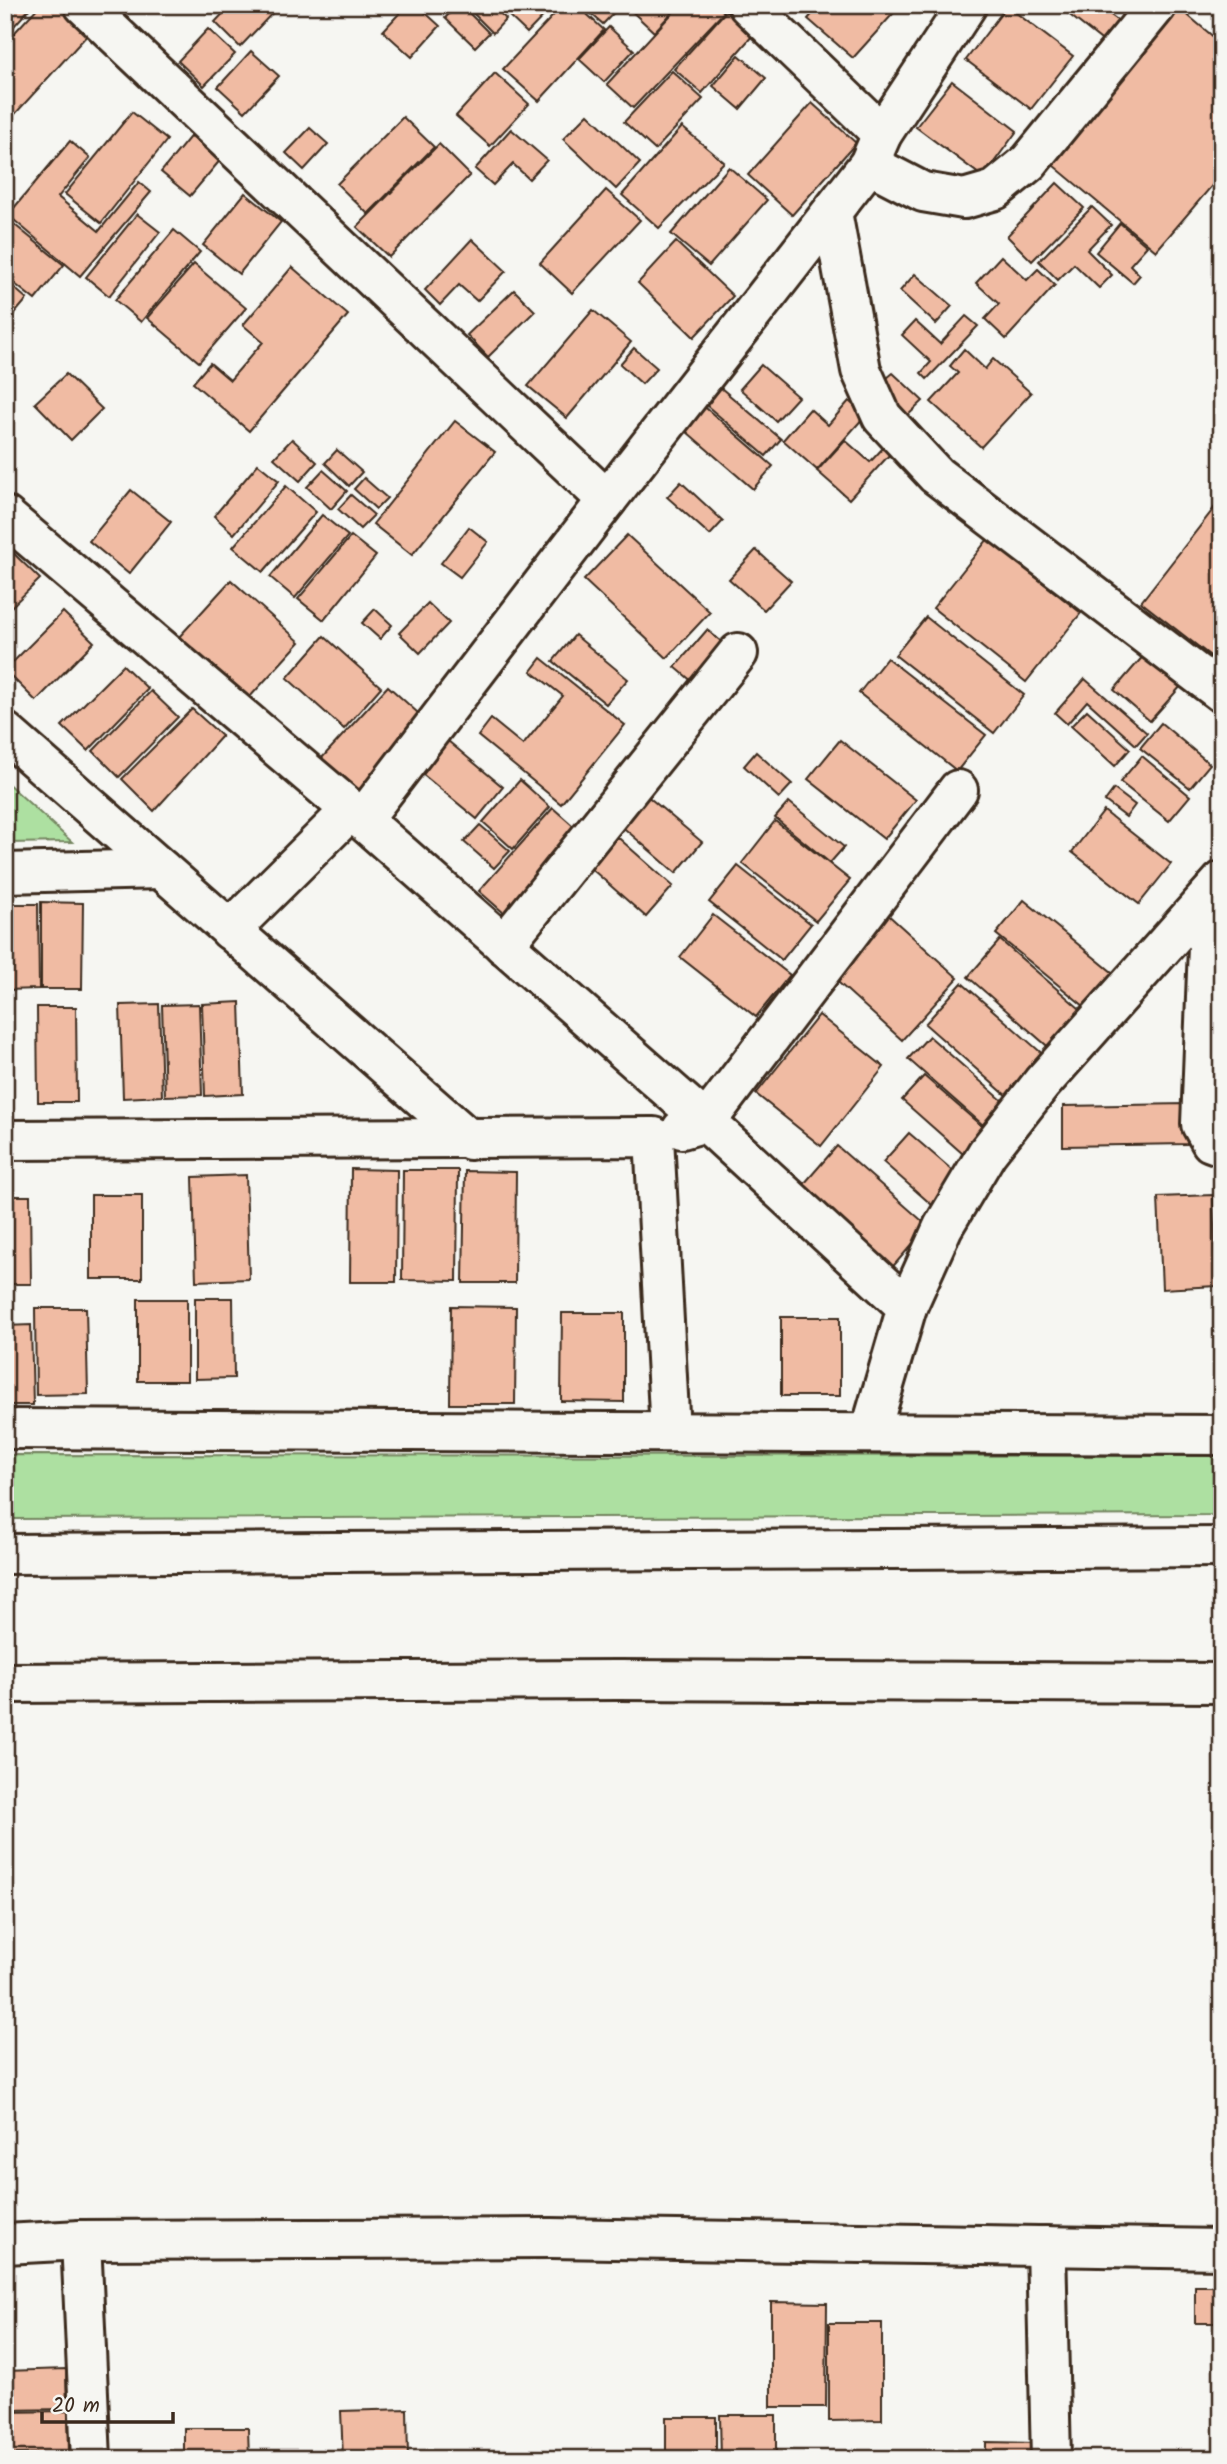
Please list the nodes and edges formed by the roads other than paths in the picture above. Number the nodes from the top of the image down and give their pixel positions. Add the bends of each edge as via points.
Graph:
1 (84, 5) edge
2 (748, 5) edge
3 (967, 5) edge
4 (1157, 5) edge
5 (876, 149) junction
6 (832, 212) junction
7 (607, 500) junction
8 (5, 516) edge
9 (738, 653) dead end
10 (1222, 693) edge
11 (5, 732) edge
12 (958, 790) dead end
13 (357, 815) junction
14 (161, 869) junction
15 (5, 873) edge
16 (1216, 889) edge
17 (230, 929) junction
18 (504, 945) junction
19 (706, 1122) junction
20 (654, 1137) junction
21 (470, 1139) junction
22 (5, 1140) edge
23 (1222, 1146) edge
24 (907, 1307) junction
25 (5, 1429) edge
26 (670, 1432) junction
27 (870, 1433) junction
28 (1222, 1435) edge
29 (1222, 1547) edge
30 (5, 1555) edge
31 (5, 1683) edge
32 (1222, 1683) edge
33 (81, 2240) junction
34 (5, 2244) edge
35 (1046, 2246) junction
36 (1222, 2249) edge
37 (91, 2459) edge
38 (1051, 2459) edge

1 - 7 street
2 - 5 street
3 - 5 street
4 - 5 street via 1029,162 995,190 964,199 923,192
5 - 6 street
6 - 7 street
6 - 10 street via 862,370 882,417 936,475
7 - 13 street
8 - 13 street
9 - 18 street
11 - 14 street
12 - 19 street
13 - 17 street
13 - 18 street
14 - 15 street
14 - 17 street
16 - 23 street via 1201,1124 1211,1142
16 - 24 street via 1042,1083 987,1153 943,1227
17 - 21 street
18 - 19 street
19 - 20 street
19 - 24 street
20 - 21 street
20 - 26 street
21 - 22 street
24 - 27 street
25 - 26 street
26 - 27 street
27 - 28 street
29 - 30 street
31 - 32 street
33 - 34 street
33 - 35 street via 551,2238
33 - 37 street
35 - 36 street
35 - 38 street

